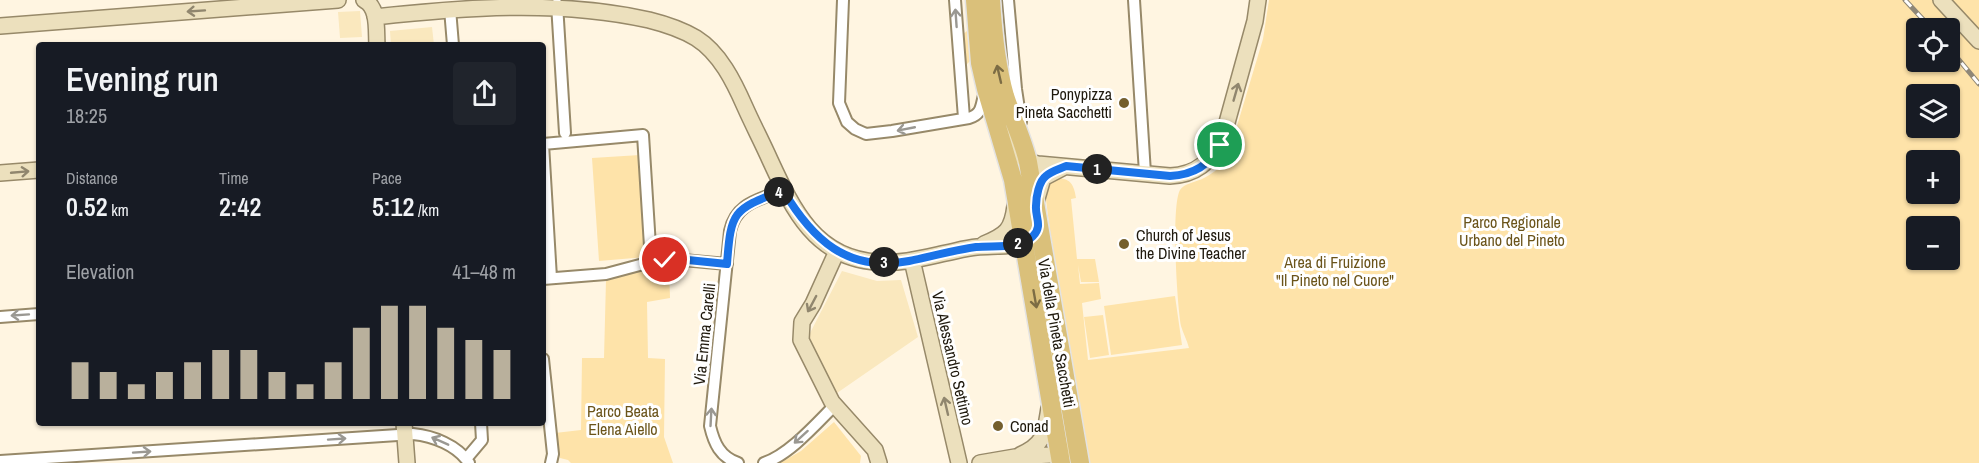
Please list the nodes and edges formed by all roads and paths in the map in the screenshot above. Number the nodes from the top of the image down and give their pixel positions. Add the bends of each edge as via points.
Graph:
1 (338, 0) edge
2 (364, 0) edge
3 (843, 0) edge
4 (955, 0) edge
5 (975, 0) edge
6 (991, 0) edge
7 (1008, 0) edge
8 (1134, 0) edge
9 (1258, 0) edge
10 (1941, 0) edge
11 (556, 4) junction
12 (450, 9) junction
13 (375, 17) junction
14 (0, 26) edge
15 (1979, 41) edge
16 (377, 42) edge
17 (453, 42) edge
18 (986, 89) junction
19 (964, 118) junction
20 (996, 124) junction
21 (565, 133) dead end
22 (546, 144) edge
23 (1027, 155) junction
24 (1066, 166) junction
25 (36, 170) edge
26 (0, 173) edge
27 (1145, 173) junction
28 (783, 190) junction
29 (1015, 191) junction
30 (1035, 206) junction
31 (1039, 227) junction
32 (1025, 242) junction
33 (546, 244) edge
34 (975, 247) junction
35 (837, 251) junction
36 (912, 260) junction
37 (651, 262) junction
38 (727, 264) junction
39 (547, 278) edge
40 (36, 314) edge
41 (0, 317) edge
42 (546, 388) edge
43 (1050, 402) junction
44 (835, 405) junction
45 (481, 426) edge
46 (404, 429) edge
47 (1075, 440) junction
48 (869, 444) junction
49 (1015, 457) junction
50 (1061, 458) edge
51 (0, 461) edge
52 (468, 461) edge
53 (407, 463) edge
54 (551, 463) edge
55 (738, 463) edge
56 (764, 463) edge
57 (866, 463) edge
58 (879, 463) edge
59 (959, 463) edge
60 (980, 463) edge
61 (1041, 463) edge
62 (1080, 463) edge

1 -> 14 street
2 - 13 street via 373,7
19 -> 3 street via 866,134 850,126 839,103
19 -> 4 street
5 - 18 main road, Via della Pineta Sacchetti
23 -> 6 main road, Via della Pineta Sacchetti via 999,75
7 - 23 street, Via della Pineta Sacchetti
8 - 27 street
27 -> 9 street via 1181,175 1203,166 1216,153 1237,89
10 - 15 street
11 - 12 street
11 - 21 street
11 - 28 street via 630,8 704,44 733,81
12 - 13 street
12 - 17 street
13 - 16 street
18 - 19 street via 979,113
18 - 20 main road, Via della Pineta Sacchetti
20 - 23 street, Via della Pineta Sacchetti via 1014,151
20 - 29 main road, Via della Pineta Sacchetti
22 - 37 street via 643,135
23 - 24 street
23 - 30 main road, Via della Pineta Sacchetti
24 - 27 street
24 - 30 street via 1043,178
26 -> 25 street
28 - 35 street via 811,231
28 - 38 street, Via Emma Carelli via 749,204 736,215 730,231
29 - 32 main road, Via della Pineta Sacchetti
29 - 34 street via 1010,228 1001,237
30 - 31 main road, Via della Pineta Sacchetti
31 - 32 street, Via della Pineta Sacchetti
31 - 47 main road, Via della Pineta Sacchetti
32 - 34 street
32 -> 43 main road, Via della Pineta Sacchetti
33 - 39 street
34 - 36 street
35 - 36 street via 875,262
35 -> 44 street via 802,322 801,340
59 -> 36 street, Via Alessandro Settimo
37 - 38 street via 678,259
37 - 39 street via 606,274
55 -> 38 street, Via Emma Carelli via 718,449 710,426
40 -> 41 street
42 - 54 street
43 - 49 street, Via della Pineta Sacchetti via 1041,441
43 - 50 main road, Via della Pineta Sacchetti
44 - 48 street
44 -> 56 street via 789,448
45 - 52 street via 482,440
51 -> 46 street
52 -> 46 street via 442,441
46 - 53 street
47 - 50 street
47 - 62 main road, Via della Pineta Sacchetti
48 - 57 street
48 - 58 street
49 - 50 street
49 - 60 street
49 - 61 street

